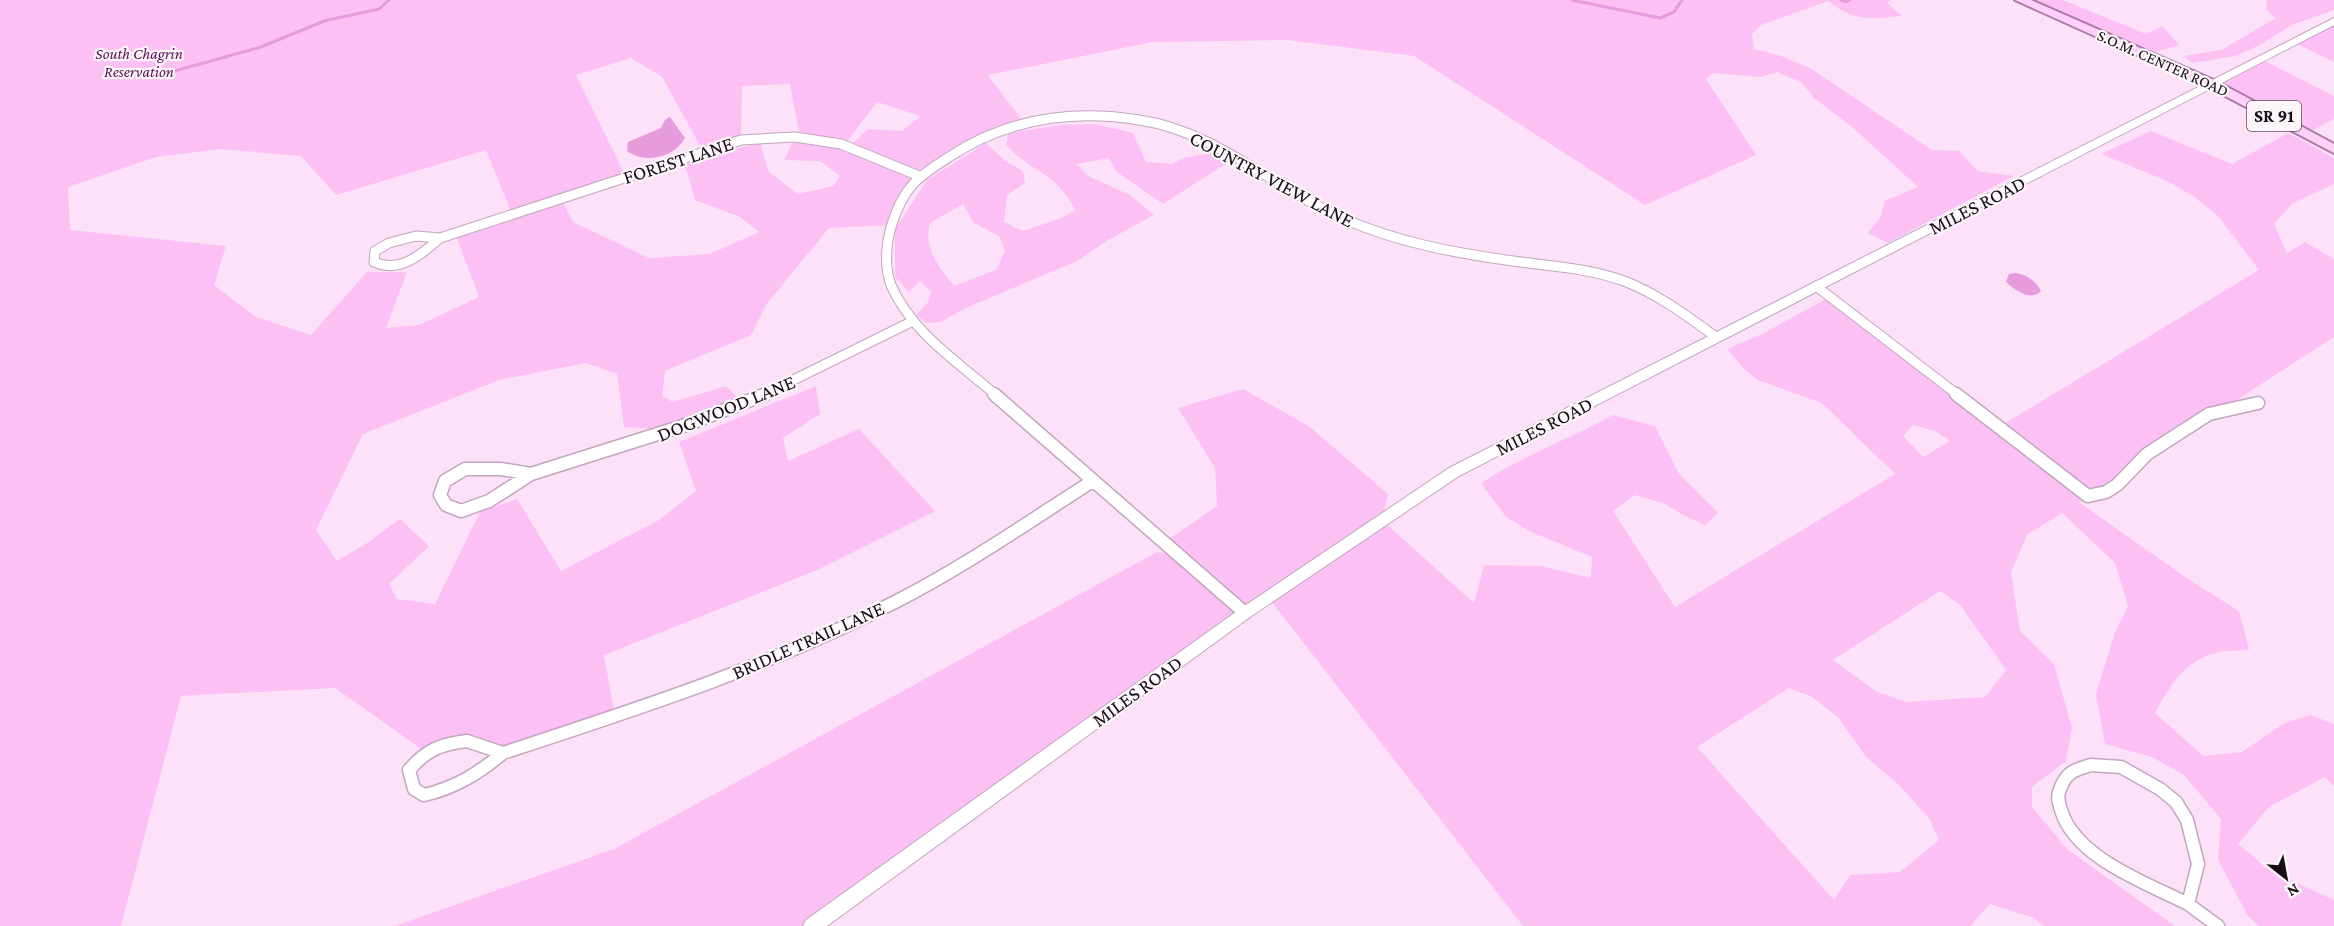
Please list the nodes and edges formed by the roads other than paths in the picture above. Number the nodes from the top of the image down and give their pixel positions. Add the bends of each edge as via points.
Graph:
1 (2021, 0) edge
2 (2334, 21) edge
3 (2212, 84) junction
4 (2334, 149) edge
5 (919, 176) junction
6 (440, 238) junction
7 (1816, 286) junction
8 (913, 321) junction
9 (1716, 337) junction
10 (2258, 403) dead end
11 (531, 474) junction
12 (1091, 482) junction
13 (1245, 613) junction
14 (503, 753) junction
15 (2188, 904) junction
16 (812, 926) edge
17 (2218, 926) edge

1 - 3 main road, S.O.M. CENTER ROAD / SR 91
2 - 3 main road, MILES ROAD
3 - 4 main road, S.O.M. CENTER ROAD / SR 91
3 - 7 main road, MILES ROAD
5 - 6 street, FOREST LANE via 841,144 795,137 741,140
5 - 8 street, COUNTRY VIEW LANE via 891,225 885,255 890,282
5 - 9 street, COUNTRY VIEW LANE via 972,142 1034,121 1099,116 1164,125 1196,136 1302,199 1365,228 1468,255 1607,275 1644,289
6 - 6 street, FOREST LANE via 423,254 398,265 381,267 374,262 375,251 390,243 417,236
7 - 9 main road, MILES ROAD
7 - 10 street via 2088,496 2117,485 2147,454 2209,414
8 - 11 street, DOGWOOD LANE via 779,388 699,421 633,445
8 - 12 street, COUNTRY VIEW LANE
9 - 13 main road, MILES ROAD via 1454,472
11 - 11 street, DOGWOOD LANE via 465,469 445,481 440,495 446,506 461,511 489,501
12 - 13 street, COUNTRY VIEW LANE
12 - 14 street, BRIDLE TRAIL LANE via 976,557 842,627 679,696
13 - 16 main road, MILES ROAD
14 - 14 street, BRIDLE TRAIL LANE via 473,778 444,792 424,795 414,789 409,770 424,751 445,743 467,741
15 - 15 street via 2115,867 2075,836 2063,818 2057,798 2071,770 2091,765 2121,767 2176,802 2187,820 2198,864
15 - 17 street

